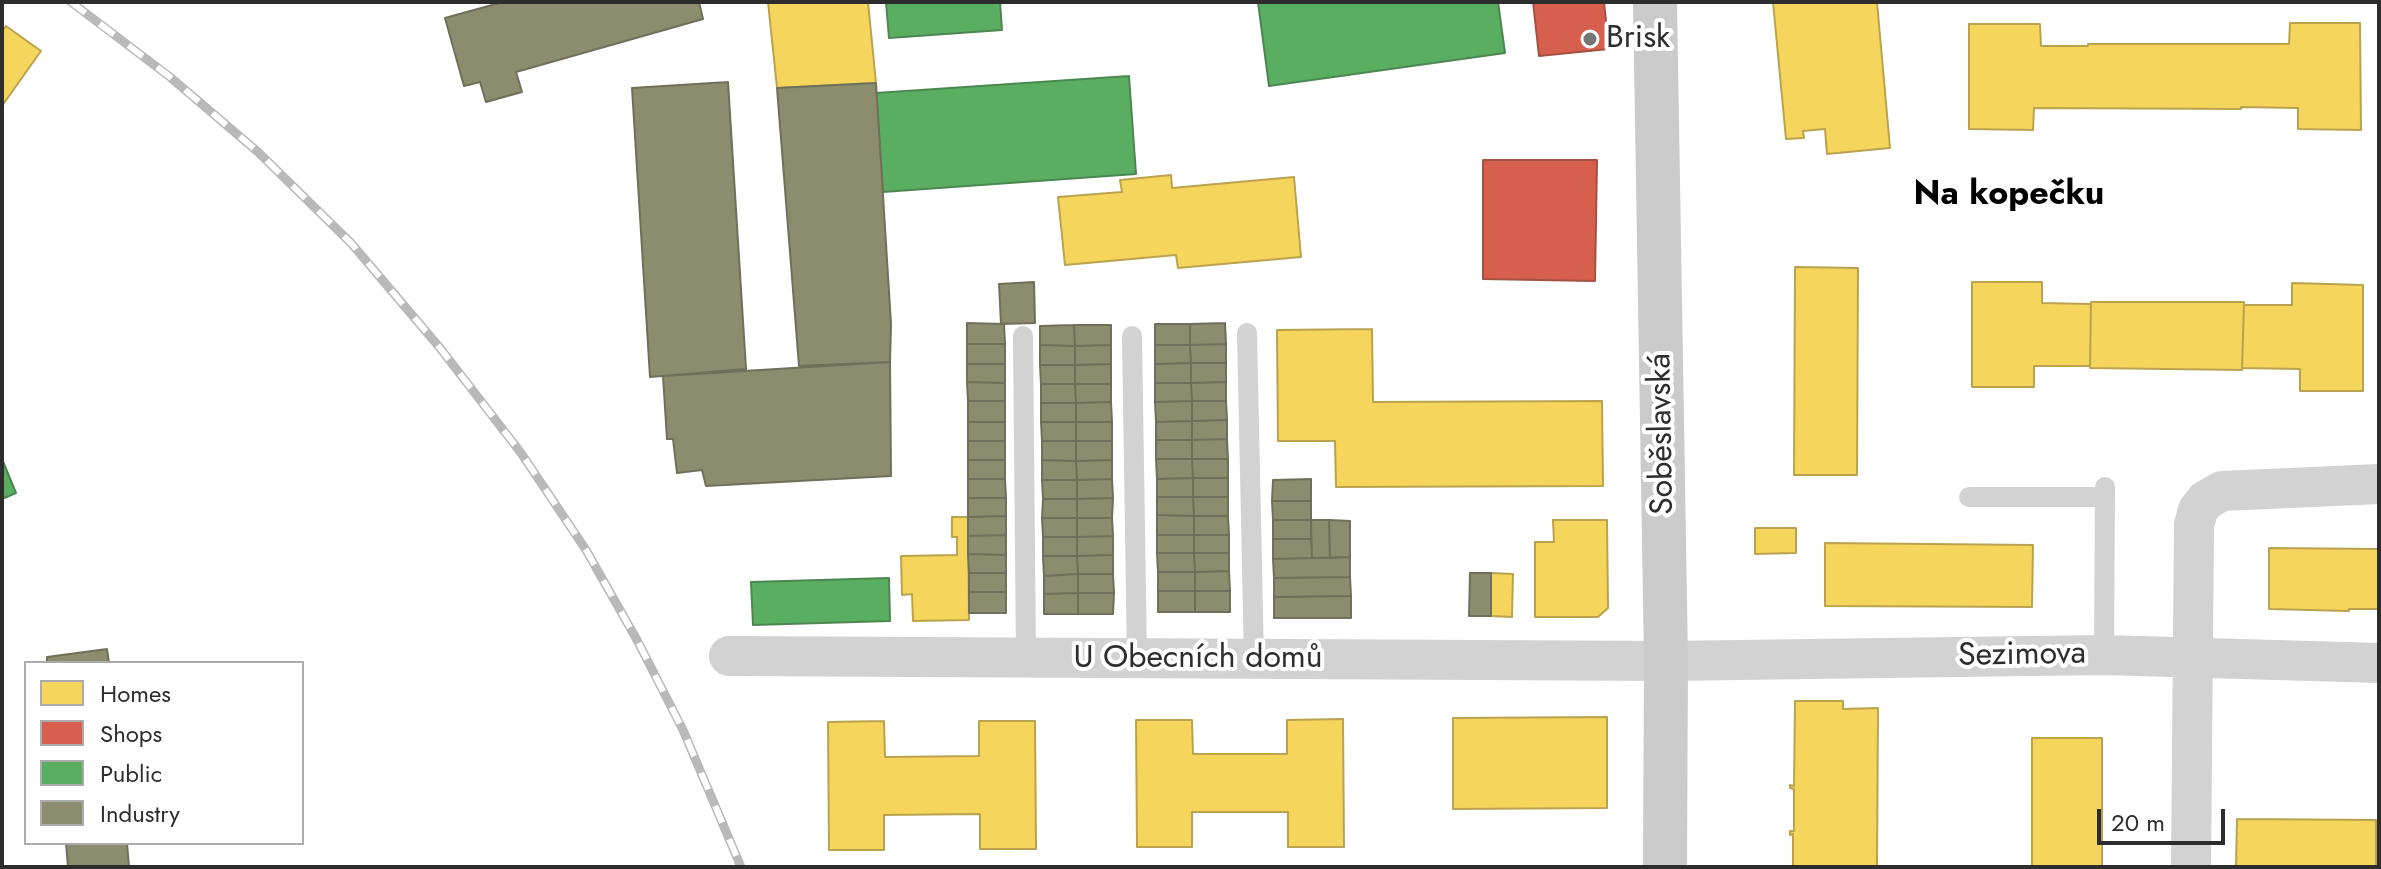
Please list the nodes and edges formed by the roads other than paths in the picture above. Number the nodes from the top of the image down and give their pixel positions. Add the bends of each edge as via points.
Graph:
1 (1655, 2) edge
2 (1247, 333) dead end
3 (1023, 336) dead end
4 (1132, 336) dead end
5 (2379, 484) edge
6 (1969, 497) dead end
7 (2104, 655) junction
8 (729, 656) dead end
9 (2192, 656) junction
10 (1026, 658) junction
11 (1137, 659) junction
12 (1254, 659) junction
13 (1666, 661) junction
14 (2379, 663) edge
15 (1665, 867) edge
16 (2191, 867) edge

1 - 13 main road, Soběslavská
2 - 12 lane
3 - 10 lane
4 - 11 lane
5 - 9 street via 2222,491 2201,505 2194,525
6 - 7 lane via 2105,492
7 - 9 street, Sezimova
7 - 13 street, Sezimova
8 - 10 street, U Obecních domů
9 - 14 street, Sezimova
9 - 16 street
10 - 11 street, U Obecních domů
11 - 12 street, U Obecních domů
12 - 13 street, U Obecních domů
13 - 15 main road, Soběslavská

